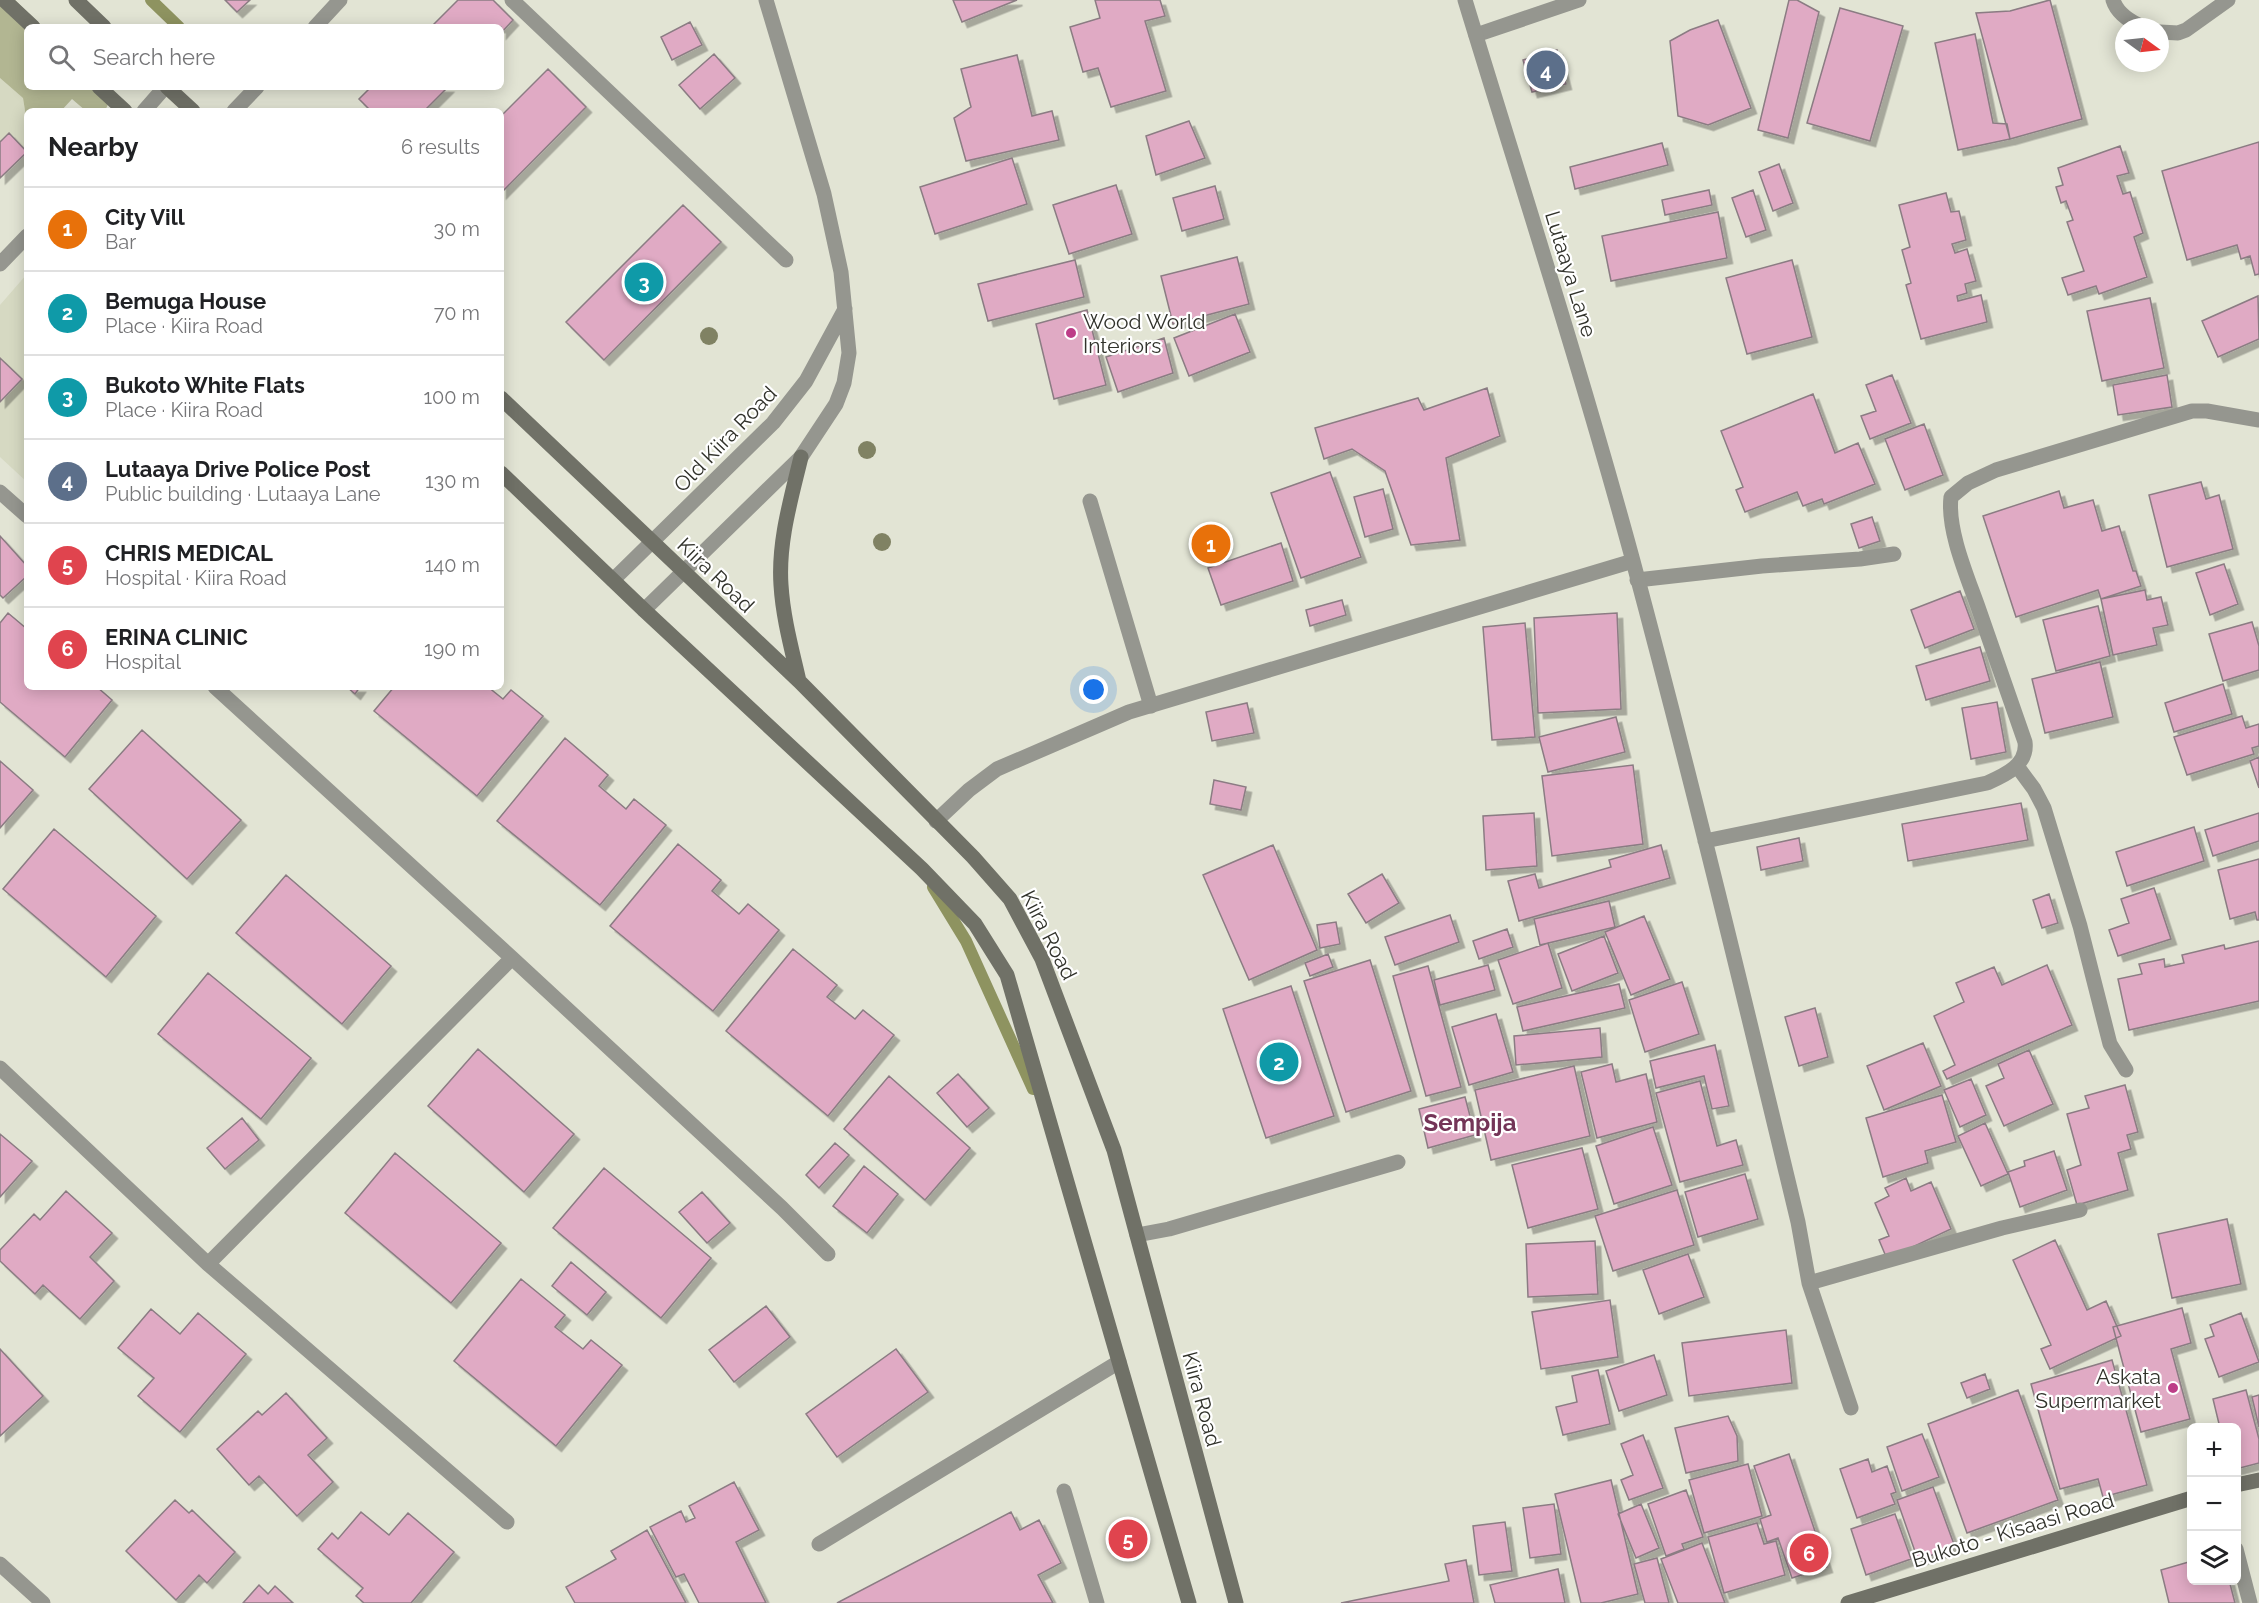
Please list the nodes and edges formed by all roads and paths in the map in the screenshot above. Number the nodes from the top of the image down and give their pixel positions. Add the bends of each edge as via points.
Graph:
1 (4, 0) edge
2 (76, 0) edge
3 (340, 0) edge
4 (512, 0) edge
5 (766, 0) edge
6 (1465, 0) edge
7 (1579, 0) edge
8 (2113, 0) edge
9 (2228, 0) edge
10 (2127, 18) edge
11 (30, 24) edge
12 (101, 24) edge
13 (318, 24) edge
14 (1476, 34) junction
15 (2169, 34) edge
16 (102, 90) edge
17 (163, 90) edge
18 (169, 90) edge
19 (254, 90) edge
20 (122, 108) edge
21 (147, 108) edge
22 (190, 108) edge
23 (237, 108) edge
24 (24, 239) edge
25 (786, 260) dead end
26 (0, 264) edge
27 (845, 309) junction
28 (504, 401) edge
29 (2259, 420) edge
30 (801, 458) junction
31 (504, 476) edge
32 (0, 492) edge
33 (1090, 501) dead end
34 (24, 513) edge
35 (653, 543) junction
36 (1894, 554) dead end
37 (1633, 561) junction
38 (682, 571) junction
39 (614, 580) junction
40 (1637, 580) junction
41 (644, 610) junction
42 (798, 681) junction
43 (218, 690) edge
44 (1151, 706) junction
45 (2017, 766) junction
46 (936, 821) junction
47 (1706, 841) junction
48 (512, 958) junction
49 (0, 1068) edge
50 (2126, 1070) dead end
51 (1398, 1162) dead end
52 (2080, 1210) dead end
53 (1137, 1235) junction
54 (828, 1254) dead end
55 (208, 1264) junction
56 (1809, 1283) junction
57 (1119, 1362) junction
58 (1851, 1408) dead end
59 (2259, 1480) edge
60 (2241, 1484) edge
61 (1064, 1491) dead end
62 (2187, 1500) edge
63 (507, 1522) dead end
64 (819, 1544) dead end
65 (0, 1564) edge
66 (2241, 1568) edge
67 (43, 1603) edge
68 (1097, 1603) edge
69 (1189, 1603) edge
70 (1236, 1603) edge
71 (1848, 1603) edge
72 (2250, 1603) edge

1 - 11 main road
2 - 12 main road
3 - 13 street
4 - 25 street
5 - 27 street via 824,194
6 - 14 street, Lutaaya Lane
7 - 14 street
8 - 10 street
9 - 15 street via 2186,30
14 - 37 street, Lutaaya Lane
16 - 20 main road
17 - 21 street
18 - 22 main road
19 - 23 street
24 - 26 street
27 - 30 street via 849,353 844,383 836,405
27 - 35 street, Old Kiira Road via 806,381 773,423
28 - 35 main road, Kiira Road
29 - 45 street via 2192,411 1996,470 1968,483 1951,497 1952,522 1965,570 2025,742 2024,757
30 - 38 street
30 - 42 main road via 783,533 780,584
31 - 39 main road
32 - 34 street
33 - 44 street
35 - 38 main road, Kiira Road
35 - 39 street, Old Kiira Road
36 - 40 street
37 - 40 street, Lutaaya Lane
37 - 44 street
38 - 41 street
38 - 42 main road, Kiira Road
39 - 41 main road
40 - 47 street, Lutaaya Lane
41 - 57 main road via 922,869 975,924 1007,975
42 - 46 main road, Kiira Road
43 - 48 street
44 - 46 street via 997,769
45 - 47 street via 1987,783
45 - 50 street via 2044,808 2110,1044
46 - 53 main road, Kiira Road via 1010,899 1042,959 1114,1150
47 - 56 street, Lutaaya Lane via 1798,1222
48 - 54 street
48 - 55 street
49 - 55 street
51 - 53 street
52 - 56 street via 2002,1227
53 - 70 main road, Kiira Road
55 - 63 street
56 - 58 street, Lutaaya Lane
57 - 64 street
57 - 69 main road
59 - 60 main road
61 - 68 street
62 - 71 main road, Bukoto - Kisaasi Road
65 - 67 street
66 - 72 street

